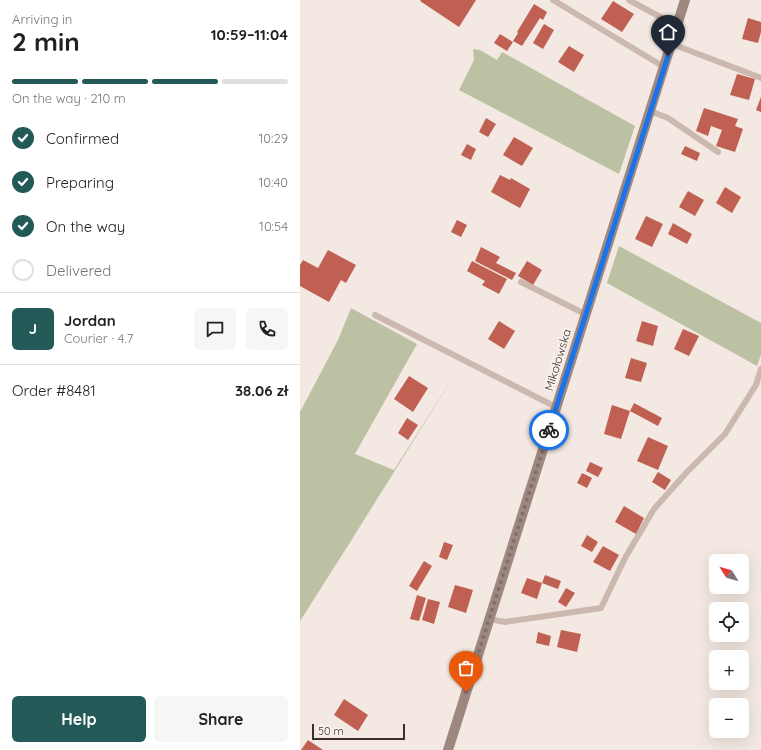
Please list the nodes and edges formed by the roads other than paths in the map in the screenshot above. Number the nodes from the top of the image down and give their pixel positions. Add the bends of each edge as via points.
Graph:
1 (553, 0) edge
2 (629, 0) edge
3 (685, 0) edge
4 (677, 26) junction
5 (672, 44) junction
6 (664, 67) junction
7 (761, 78) edge
8 (650, 111) junction
9 (718, 152) dead end
10 (521, 282) dead end
11 (585, 314) junction
12 (375, 315) dead end
13 (761, 370) edge
14 (556, 407) junction
15 (489, 619) junction
16 (448, 750) edge

1 - 6 lane
2 - 4 lane
3 - 4 main road, Mikołowska
4 - 5 main road, Mikołowska
5 - 6 main road, Mikołowska
5 - 7 lane
6 - 8 main road, Mikołowska
8 - 9 lane via 668,118
8 - 11 main road, Mikołowska
10 - 11 lane
11 - 14 main road, Mikołowska
12 - 14 lane
13 - 15 lane via 756,385 725,434 654,509 625,558 601,608 505,622
14 - 15 main road, Mikołowska
15 - 16 main road, Mikołowska

